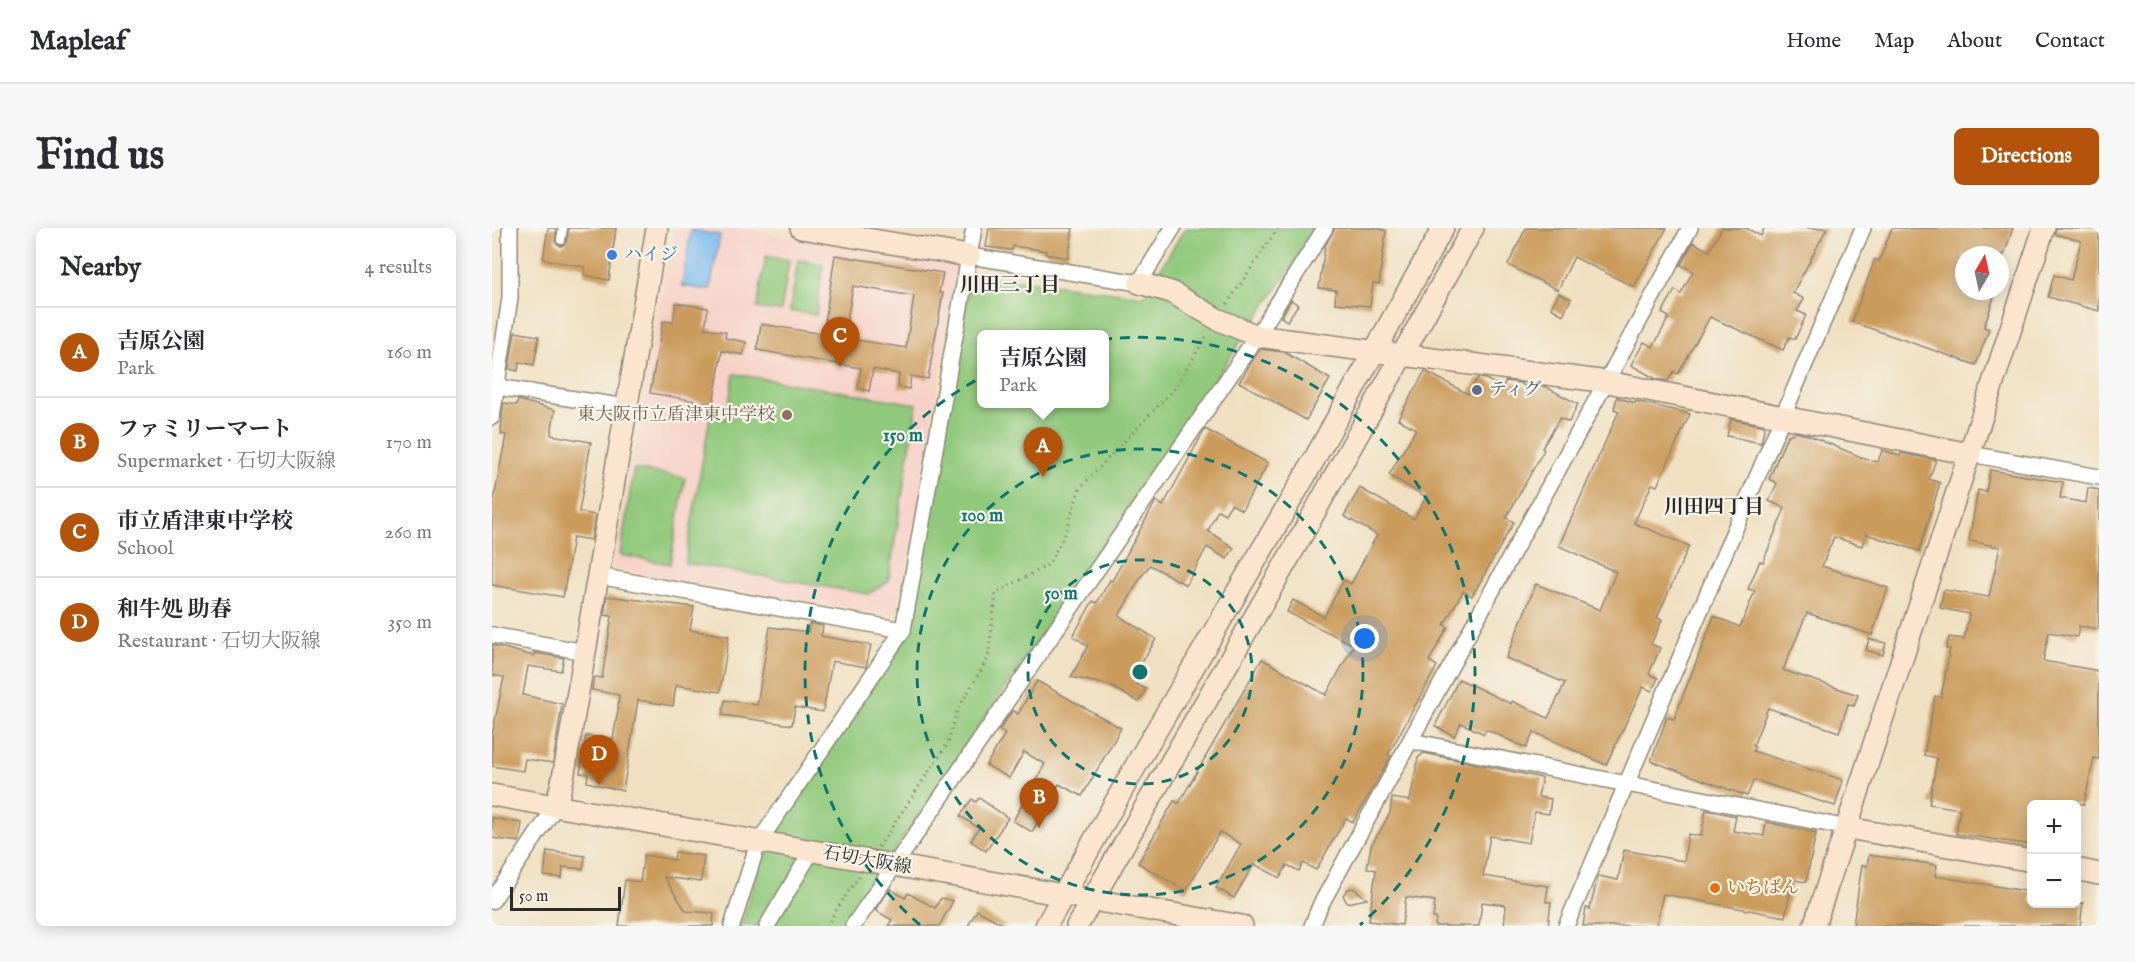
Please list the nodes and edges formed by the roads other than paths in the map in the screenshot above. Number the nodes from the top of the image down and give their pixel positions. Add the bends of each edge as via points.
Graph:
1 (510, 228) edge
2 (563, 228) edge
3 (657, 228) edge
4 (801, 228) edge
5 (974, 228) edge
6 (1173, 228) edge
7 (1325, 228) edge
8 (1443, 228) edge
9 (1473, 228) edge
10 (1690, 228) edge
11 (1863, 228) edge
12 (2044, 228) edge
13 (827, 230) edge
14 (561, 240) dead end
15 (969, 256) junction
16 (1138, 283) junction
17 (1257, 336) junction
18 (1374, 352) junction
19 (1401, 354) junction
20 (1608, 382) junction
21 (497, 387) junction
22 (626, 408) junction
23 (1784, 415) junction
24 (492, 417) edge
25 (1970, 454) junction
26 (2099, 477) edge
27 (598, 576) junction
28 (903, 630) junction
29 (492, 635) edge
30 (585, 652) junction
31 (1412, 741) junction
32 (1627, 785) junction
33 (492, 795) edge
34 (556, 806) junction
35 (1848, 828) junction
36 (758, 843) junction
37 (812, 852) junction
38 (2027, 860) edge
39 (894, 866) junction
40 (2081, 870) edge
41 (2099, 873) edge
42 (1064, 895) junction
43 (1092, 899) junction
44 (492, 901) edge
45 (732, 926) edge
46 (767, 926) edge
47 (853, 926) edge
48 (1046, 926) edge
49 (1077, 926) edge
50 (1242, 926) edge
51 (1312, 926) edge
52 (1566, 926) edge
53 (1814, 926) edge

1 - 21 street via 510,298
2 - 14 lane
3 - 22 street
4 - 13 street
5 - 15 street
6 - 16 street
7 - 17 street
8 - 18 street
9 - 19 street
10 - 20 street
11 - 23 street
12 - 25 street
13 - 15 street
15 - 16 street
15 - 28 street
16 - 17 street via 1171,292 1217,319
17 - 18 street
17 - 39 street
18 - 19 street
18 - 42 street
19 - 20 street
19 - 43 street
20 - 23 street
20 - 31 street
21 - 22 street
21 - 24 street
22 - 27 street
23 - 25 street
23 - 32 street
25 - 26 street
25 - 35 street
27 - 28 street
27 - 30 street
28 - 36 street
29 - 30 street
30 - 34 street
31 - 32 street
31 - 51 street
32 - 35 street
32 - 52 street
33 - 34 street, 石切大阪線
34 - 36 street, 石切大阪線
34 - 44 street
35 - 38 street
35 - 53 street
36 - 37 street, 石切大阪線
36 - 45 street
37 - 39 street, 石切大阪線
37 - 46 street
39 - 42 street, 石切大阪線
39 - 47 street
40 - 41 street
42 - 43 street, 石切大阪線
42 - 48 street
43 - 49 street
43 - 50 street, 石切大阪線

